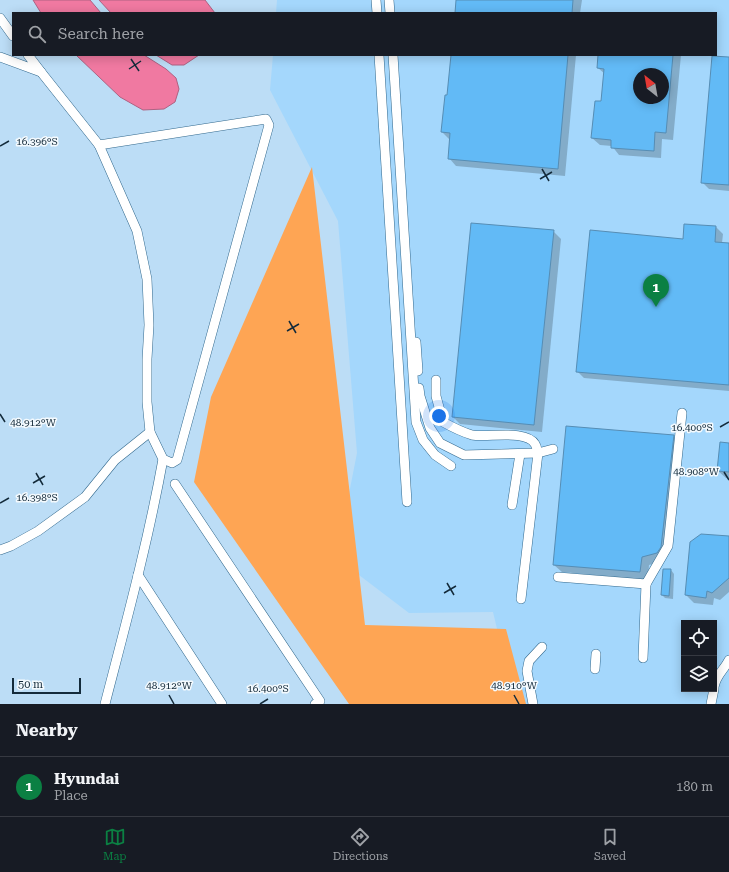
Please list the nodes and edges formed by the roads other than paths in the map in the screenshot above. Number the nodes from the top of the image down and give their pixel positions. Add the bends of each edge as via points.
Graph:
1 (376, 0) edge
2 (389, 0) edge
3 (377, 12) edge
4 (390, 12) edge
5 (0, 18) edge
6 (12, 35) edge
7 (29, 56) edge
8 (379, 56) edge
9 (393, 56) edge
10 (0, 58) edge
11 (41, 72) junction
12 (99, 145) junction
13 (409, 318) junction
14 (436, 380) dead end
15 (682, 413) dead end
16 (150, 432) junction
17 (553, 449) dead end
18 (538, 453) junction
19 (520, 454) junction
20 (163, 459) junction
21 (451, 466) dead end
22 (175, 484) dead end
23 (407, 502) dead end
24 (512, 505) dead end
25 (0, 550) edge
26 (138, 575) junction
27 (558, 577) dead end
28 (646, 584) junction
29 (521, 599) dead end
30 (542, 647) dead end
31 (596, 654) dead end
32 (643, 658) dead end
33 (729, 660) edge
34 (595, 669) dead end
35 (717, 678) edge
36 (713, 692) edge
37 (105, 704) edge
38 (222, 704) edge
39 (315, 704) edge
40 (534, 704) edge
41 (711, 704) edge

1 - 3 lane
2 - 4 lane
5 - 6 lane
7 - 11 lane
8 - 23 lane
9 - 13 lane
10 - 11 lane
11 - 12 lane
12 - 16 lane via 137,231 147,279 147,402
12 - 20 lane via 266,119 269,125 177,460 172,463
13 - 19 lane via 418,354 420,396 430,428 440,443 464,455
13 - 21 lane via 416,422 423,440 435,455
14 - 18 lane via 436,396 443,422 456,430 473,435 527,437 535,443
15 - 28 lane via 668,546
16 - 20 lane
16 - 25 lane via 115,460 85,497 38,532
17 - 18 lane
18 - 19 lane
18 - 29 lane
19 - 24 lane
20 - 26 lane
22 - 39 lane via 320,701
26 - 37 lane
26 - 38 lane
27 - 28 lane
28 - 32 lane
30 - 40 lane via 529,661 527,671
31 - 34 lane
33 - 35 lane
36 - 41 lane

